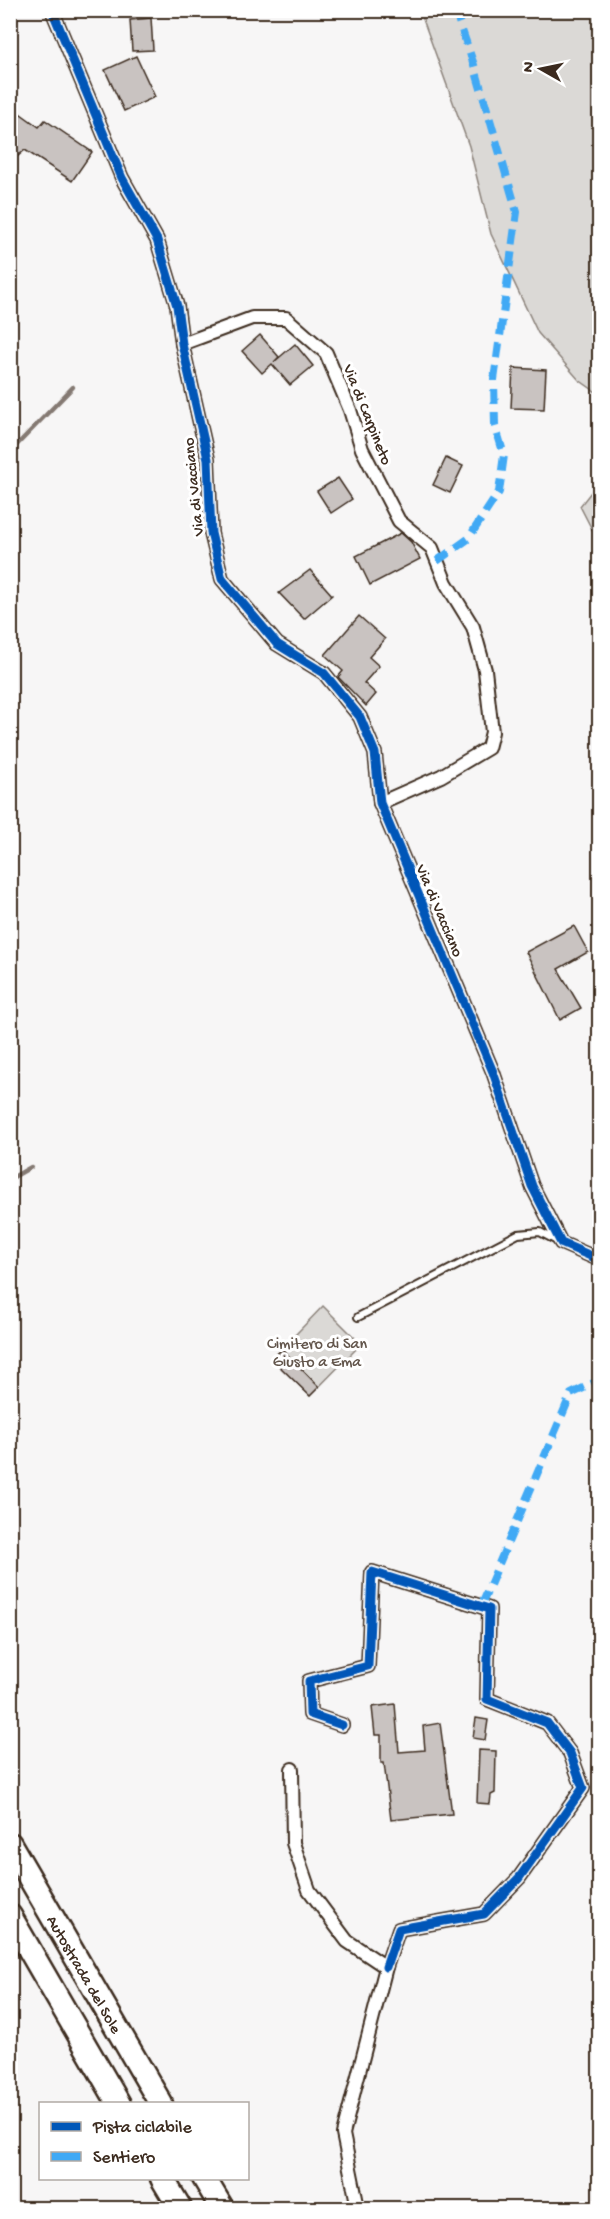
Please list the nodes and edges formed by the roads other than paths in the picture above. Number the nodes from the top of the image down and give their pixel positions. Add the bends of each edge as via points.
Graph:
1 (52, 10) edge
2 (182, 344) junction
3 (380, 803) junction
4 (561, 1243) junction
5 (600, 1260) edge
6 (358, 1317) dead end
7 (342, 1725) dead end
8 (292, 1769) dead end
9 (10, 1844) edge
10 (10, 1916) edge
11 (386, 1966) junction
12 (118, 2102) edge
13 (160, 2102) edge
14 (163, 2180) edge
15 (205, 2180) edge
16 (180, 2208) edge
17 (222, 2208) edge
18 (358, 2208) edge

1 - 2 street, Via di Vacciano via 122,178 157,240 177,306
2 - 3 street, Via di Vacciano via 208,459 211,533 222,579 277,644 324,673 360,717 375,753
2 - 3 street, Via di Carpineto via 252,318 286,318 326,353 362,449 399,521 432,549 446,583 473,627 485,670 492,732 488,748 441,776
3 - 4 street, Via di Vacciano via 493,1072 532,1186
4 - 5 street
4 - 6 lane via 540,1233 518,1234
7 - 11 street via 310,1714 309,1681 368,1665 372,1572 489,1609 487,1699 547,1723 570,1753 583,1788 519,1878 484,1914 399,1929
8 - 11 street via 293,1843 309,1890 347,1941
9 - 13 highway, Autostrada del Sole
10 - 12 highway
11 - 18 street via 343,2134
14 - 16 highway
15 - 17 highway

